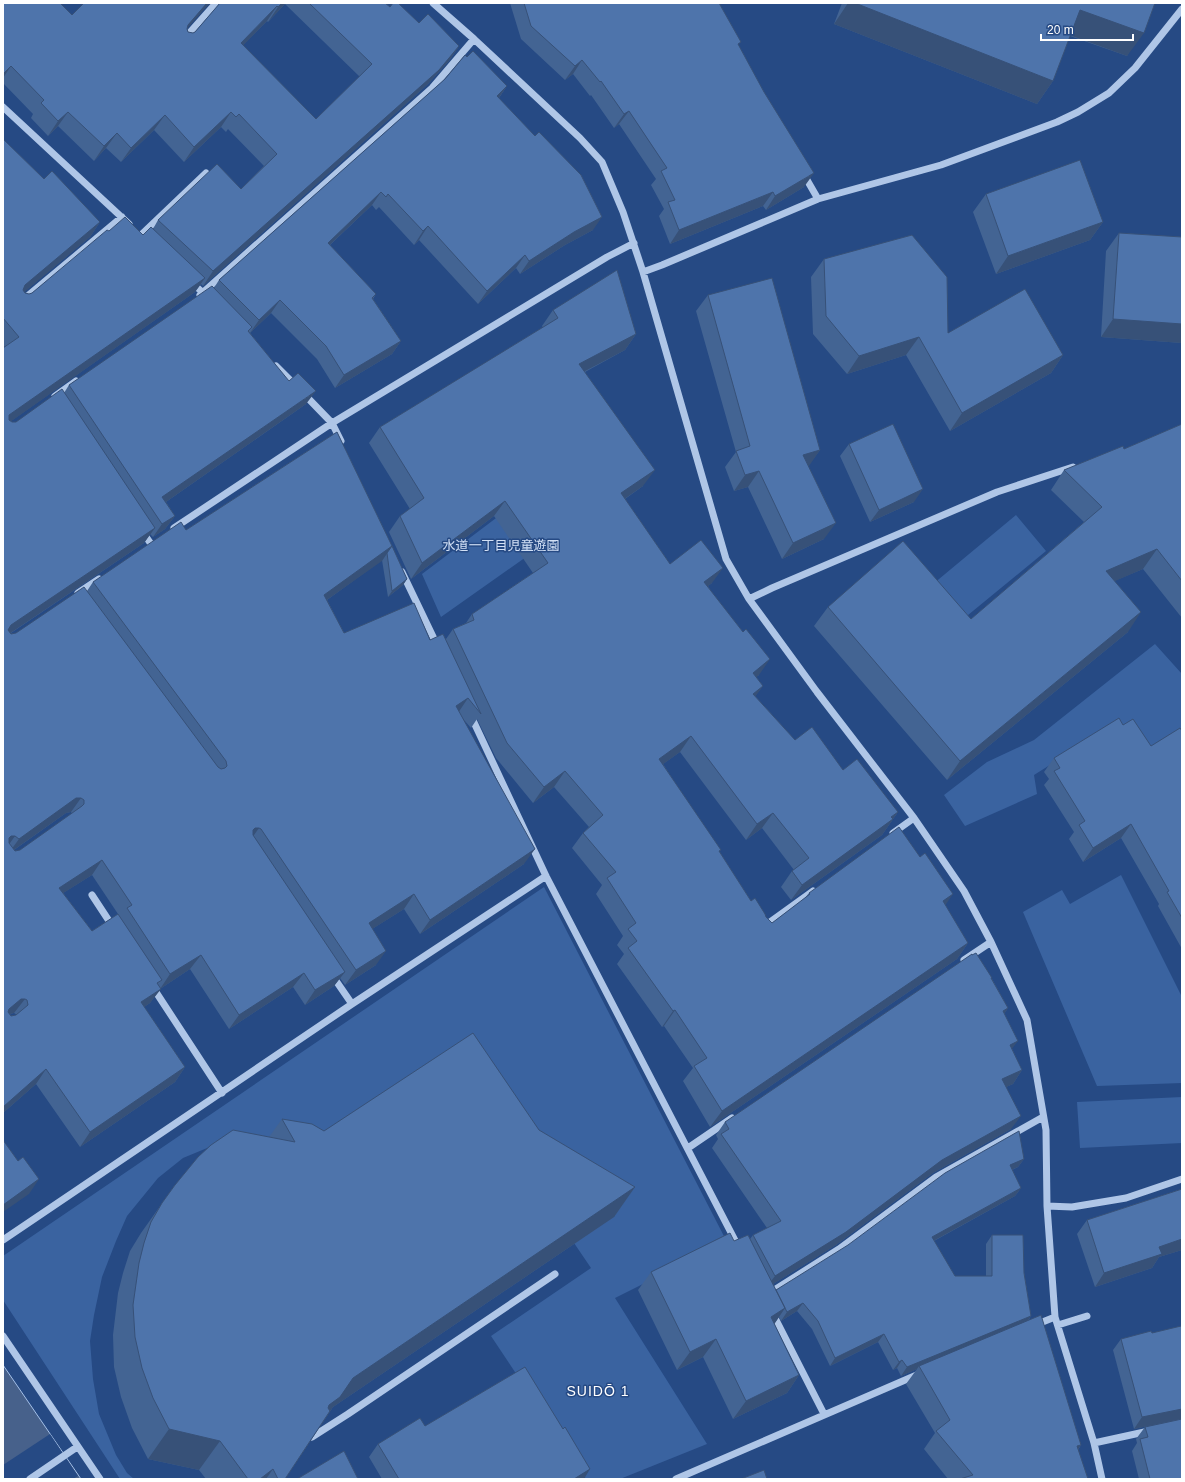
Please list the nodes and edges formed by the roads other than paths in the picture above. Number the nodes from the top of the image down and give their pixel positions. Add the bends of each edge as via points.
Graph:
1 (216, 3) edge
2 (433, 3) edge
3 (1182, 9) edge
4 (474, 39) junction
5 (181, 43) edge
6 (3, 107) edge
7 (799, 165) edge
8 (206, 173) edge
9 (818, 199) junction
10 (122, 217) junction
11 (634, 243) junction
12 (643, 272) junction
13 (186, 277) edge
14 (203, 293) junction
15 (197, 297) edge
16 (18, 304) edge
17 (214, 304) edge
18 (273, 363) edge
19 (79, 379) edge
20 (53, 400) edge
21 (332, 423) junction
22 (345, 450) edge
23 (1079, 466) edge
24 (138, 525) edge
25 (170, 531) edge
26 (151, 544) edge
27 (399, 565) edge
28 (106, 574) edge
29 (75, 595) junction
30 (68, 599) edge
31 (749, 599) junction
32 (80, 601) edge
33 (440, 651) edge
34 (467, 708) edge
35 (914, 818) junction
36 (886, 838) edge
37 (546, 876) junction
38 (816, 888) edge
39 (92, 895) dead end
40 (759, 930) edge
41 (118, 934) edge
42 (991, 942) junction
43 (961, 962) edge
44 (330, 972) edge
45 (148, 981) edge
46 (352, 1004) junction
47 (222, 1093) junction
48 (740, 1112) edge
49 (1043, 1117) junction
50 (688, 1148) junction
51 (1182, 1180) edge
52 (1046, 1206) junction
53 (3, 1240) edge
54 (742, 1254) edge
55 (555, 1274) edge
56 (760, 1289) edge
57 (764, 1296) junction
58 (1087, 1316) dead end
59 (1055, 1317) junction
60 (1058, 1326) junction
61 (1030, 1327) edge
62 (3, 1336) edge
63 (927, 1370) edge
64 (824, 1414) junction
65 (1153, 1430) edge
66 (312, 1437) edge
67 (1094, 1443) junction
68 (77, 1447) junction
69 (30, 1479) edge
70 (100, 1479) edge
71 (676, 1479) edge
72 (1102, 1479) edge

1 - 5 street
2 - 4 street
3 - 9 street via 1135,68 1109,93 1078,112 941,165
4 - 11 street via 580,138 602,162
4 - 14 street via 432,88
6 - 10 street
7 - 9 street
8 - 10 street via 144,238
9 - 12 street
10 - 16 street
11 - 12 street
11 - 21 street via 607,256
12 - 31 street via 726,559
13 - 14 street
14 - 15 street
14 - 17 street
18 - 21 street
19 - 20 street
21 - 22 street
21 - 25 street
23 - 31 street via 997,492
24 - 26 street
27 - 33 street
28 - 29 street
29 - 30 street
29 - 32 street
31 - 35 street
34 - 37 street
35 - 36 street
35 - 42 street via 964,890
37 - 46 street
37 - 50 street
38 - 40 street
39 - 41 street
42 - 43 street
42 - 49 street via 1027,1020
44 - 46 street
45 - 47 street
46 - 47 street
47 - 53 street
48 - 50 street
49 - 52 street via 1046,1130
49 - 57 street via 936,1177 839,1249
50 - 54 street
51 - 52 street via 1126,1198 1072,1207
52 - 59 street
55 - 66 street
56 - 57 street
57 - 64 street
58 - 60 street
59 - 60 street
59 - 61 street
60 - 67 street
62 - 68 street
63 - 64 street
64 - 71 street
65 - 67 street
67 - 72 street
68 - 69 street
68 - 70 street

